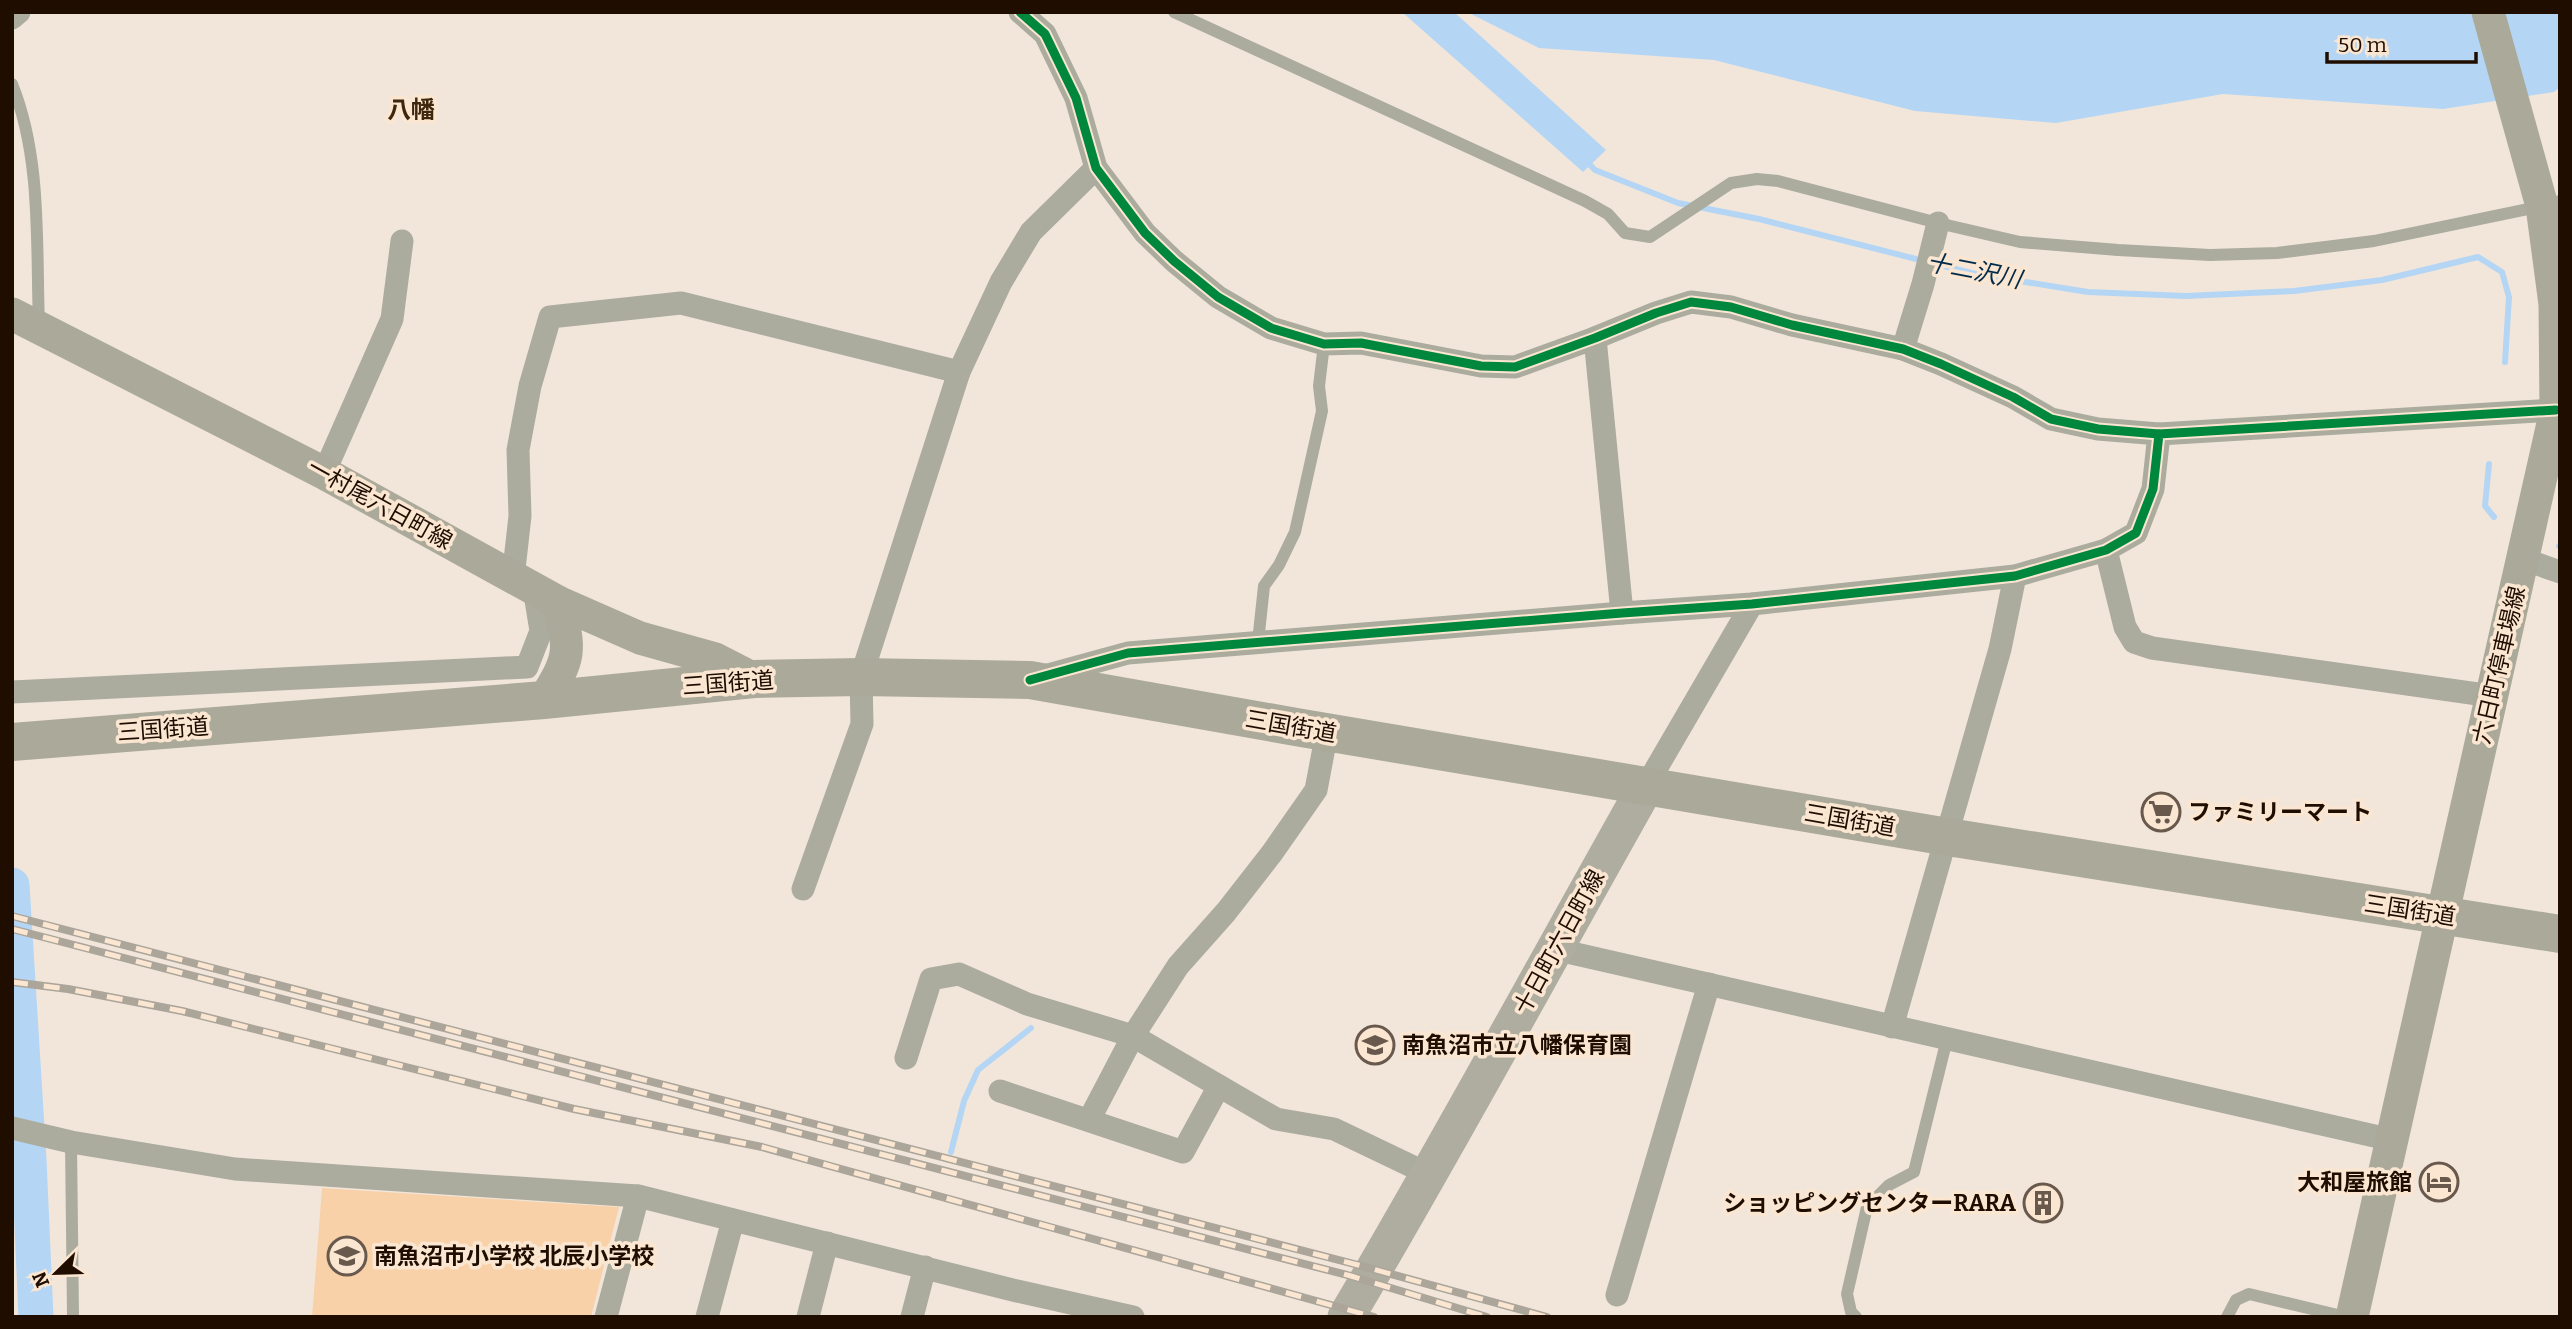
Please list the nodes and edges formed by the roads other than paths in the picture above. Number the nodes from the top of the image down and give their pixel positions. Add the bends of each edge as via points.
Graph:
1 (19, 12) edge
2 (1020, 12) edge
3 (1174, 12) edge
4 (2488, 12) edge
5 (12, 18) edge
6 (12, 84) edge
7 (1097, 168) junction
8 (2546, 198) edge
9 (1935, 233) junction
10 (402, 241) dead end
11 (26, 320) edge
12 (1595, 338) junction
13 (1324, 344) junction
14 (1903, 349) junction
15 (959, 372) junction
16 (2558, 410) edge
17 (2159, 434) junction
18 (324, 473) junction
19 (2106, 550) junction
20 (2523, 559) junction
21 (2560, 572) edge
22 (2015, 576) junction
23 (535, 589) junction
24 (1752, 604) junction
25 (1622, 612) junction
26 (1258, 642) junction
27 (861, 677) junction
28 (754, 679) junction
29 (1030, 680) junction
30 (12, 692) edge
31 (2492, 696) junction
32 (544, 700) junction
33 (1327, 732) junction
34 (12, 742) edge
35 (1646, 786) junction
36 (1948, 837) junction
37 (803, 889) dead end
38 (2443, 915) junction
39 (2560, 934) edge
40 (1554, 950) junction
41 (1709, 984) junction
42 (1892, 1027) junction
43 (1133, 1036) junction
44 (1947, 1039) junction
45 (906, 1058) dead end
46 (1219, 1086) junction
47 (1000, 1091) dead end
48 (1089, 1120) junction
49 (12, 1128) edge
50 (2392, 1140) junction
51 (71, 1142) junction
52 (1428, 1174) junction
53 (638, 1196) junction
54 (733, 1220) junction
55 (827, 1243) junction
56 (925, 1268) junction
57 (1617, 1295) dead end
58 (73, 1317) edge
59 (606, 1317) edge
60 (708, 1317) edge
61 (808, 1317) edge
62 (912, 1317) edge
63 (1133, 1317) edge
64 (1346, 1317) edge
65 (1856, 1317) edge
66 (2227, 1317) edge
67 (2346, 1317) edge
68 (2352, 1317) edge

1 - 5 street
2 - 7 street via 1050,44 1076,98
3 - 9 lane via 1585,201 1608,214 1625,233 1650,237 1731,183 1758,178
4 - 8 main road, 六日町停車場線
6 - 11 lane via 22,107 33,174
7 - 13 street via 1145,233 1218,297 1271,328
7 - 15 street via 1031,232
8 - 9 lane via 2374,241 2277,253 2210,255
8 - 16 main road, 六日町停車場線
9 - 14 street
10 - 18 street via 392,319
11 - 18 main road, 一村尾六日町線
12 - 13 street via 1516,368 1481,366 1361,343
12 - 14 street via 1691,302 1731,307
12 - 25 street
13 - 26 lane via 1319,386 1322,411 1295,532 1264,586
14 - 17 street via 2051,419
15 - 23 street via 681,303 550,317 518,450 520,516
15 - 27 street
16 - 17 street
16 - 20 main road, 六日町停車場線
17 - 19 street via 2153,489 2136,533
18 - 23 main road, 一村尾六日町線
19 - 22 street
19 - 31 street via 2125,627 2134,642
20 - 21 street
20 - 31 main road, 六日町停車場線
22 - 24 street
22 - 36 street via 2000,649
23 - 28 main road, 一村尾六日町線 via 640,638 715,659
23 - 30 street via 541,631 527,667
23 - 32 main road via 566,631 568,654
24 - 25 street
24 - 35 street
25 - 26 street
26 - 29 street via 1128,653
27 - 28 highway, 三国街道
27 - 29 highway, 三国街道
27 - 37 street via 862,724
28 - 32 highway, 三国街道
29 - 33 highway, 三国街道
31 - 38 main road, 六日町停車場線
32 - 34 highway, 三国街道
33 - 35 highway, 三国街道
33 - 43 street via 1316,790 1226,912 1178,966
35 - 36 highway, 三国街道
35 - 40 main road, 十日町六日町線
36 - 38 highway, 三国街道
36 - 42 street
38 - 39 highway, 三国街道
38 - 50 main road, 六日町停車場線
40 - 41 street
40 - 52 main road, 十日町六日町線
41 - 42 street
41 - 57 street
42 - 44 street
43 - 45 street via 1027,1004 959,974 931,979
43 - 46 street
43 - 48 street
44 - 50 street
44 - 65 lane via 1914,1172 1889,1185 1867,1207 1847,1294
46 - 48 street via 1183,1152
46 - 52 street via 1276,1119 1334,1129
47 - 48 street
49 - 51 street
50 - 68 main road, 六日町停車場線
51 - 53 street via 235,1169
51 - 58 lane
52 - 64 main road, 十日町六日町線
53 - 54 street
53 - 59 street
54 - 55 street
54 - 60 street
55 - 56 street
55 - 61 street
56 - 62 street
56 - 63 street
66 - 67 lane via 2236,1300 2249,1294

